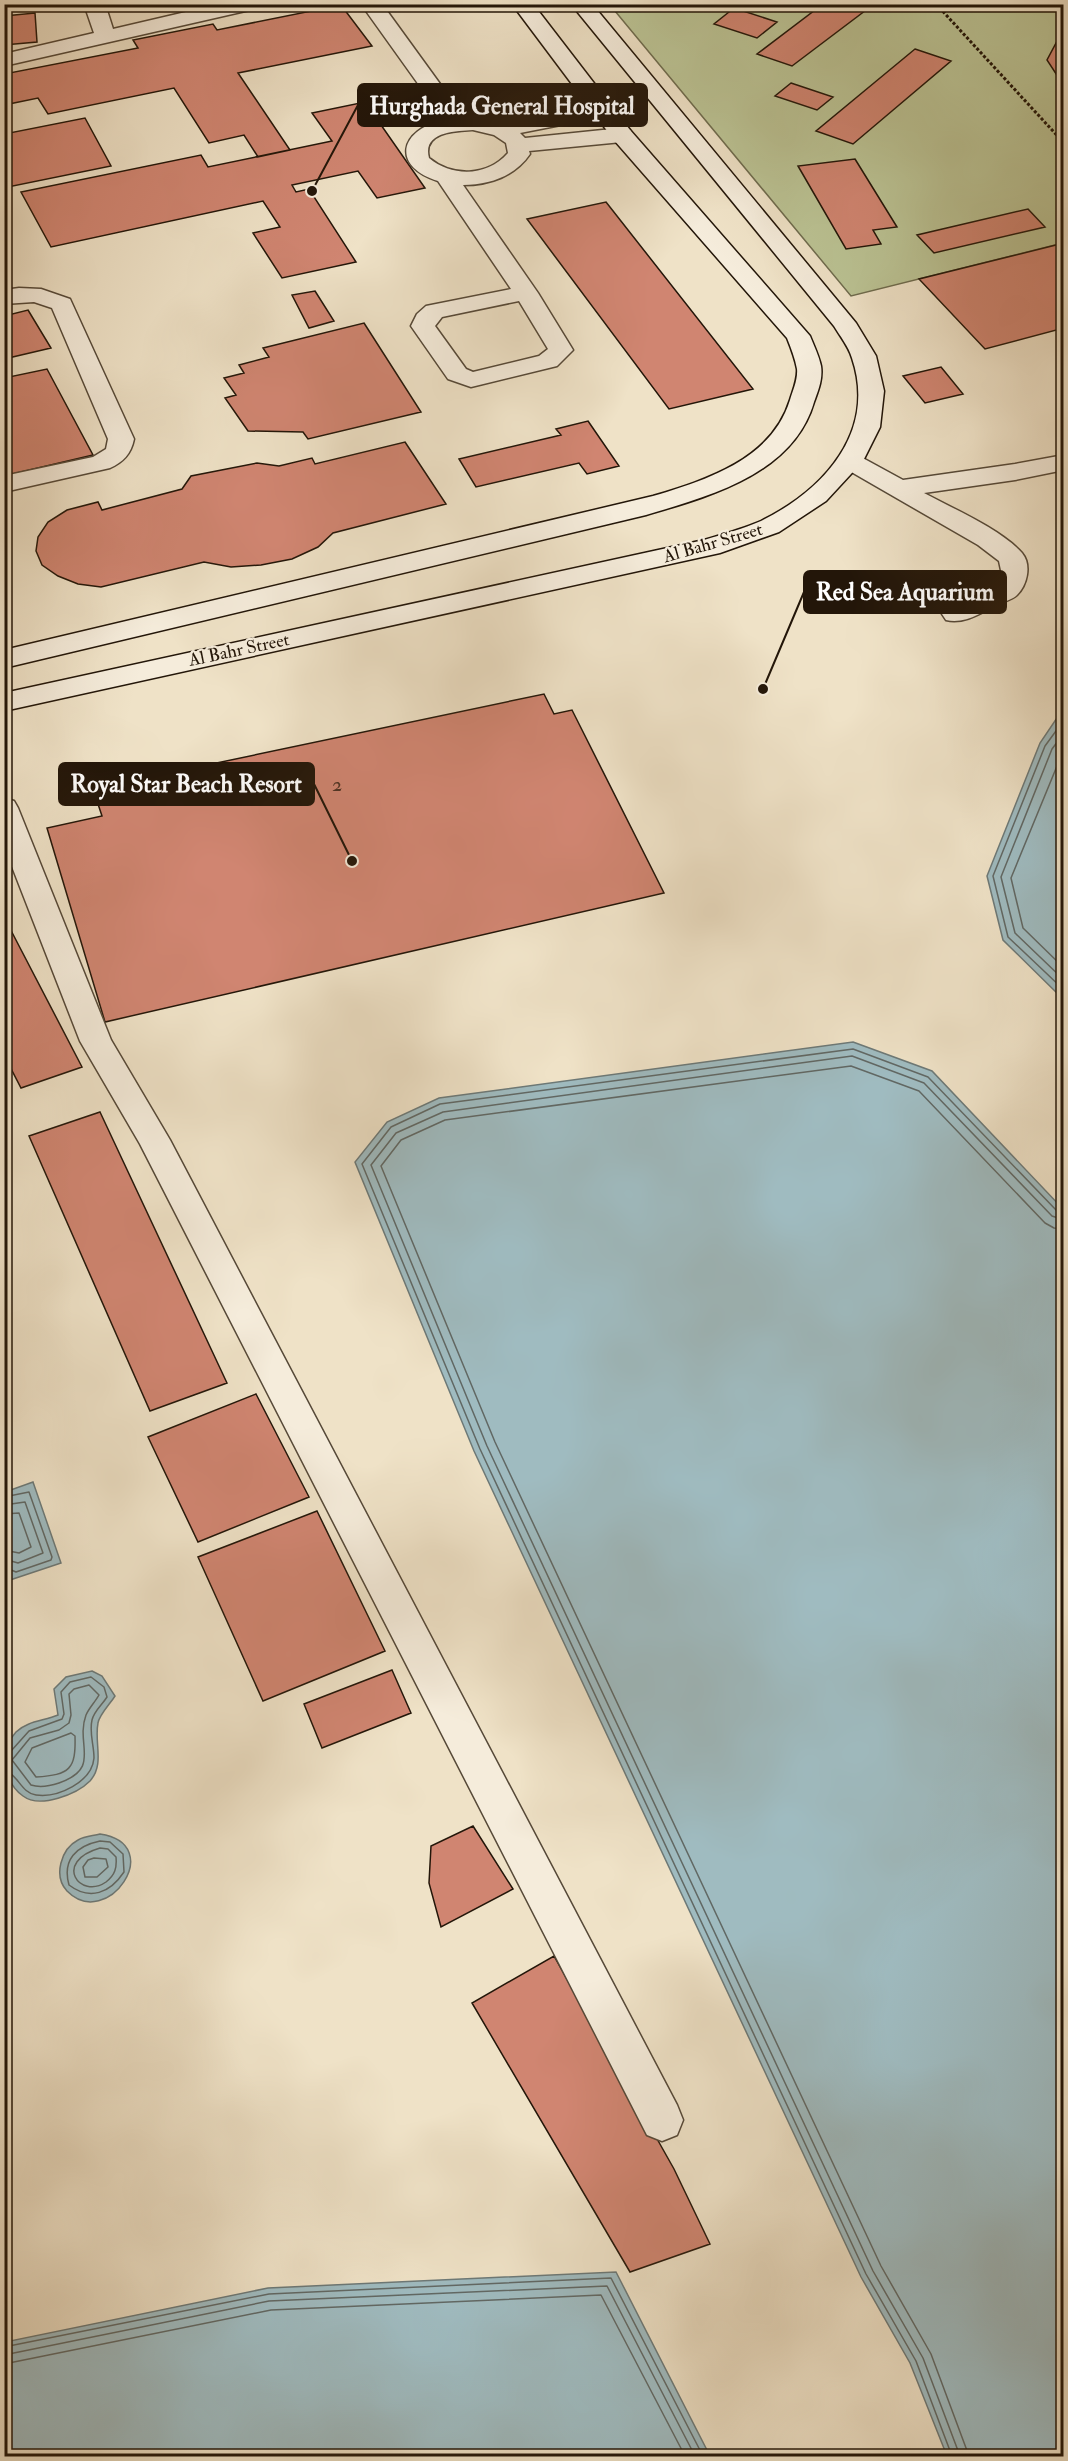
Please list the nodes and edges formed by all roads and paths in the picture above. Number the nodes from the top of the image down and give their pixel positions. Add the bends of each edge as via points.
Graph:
1 (94, 4) edge
2 (168, 4) edge
3 (250, 4) edge
4 (371, 4) edge
5 (522, 4) edge
6 (581, 4) edge
7 (936, 4) edge
8 (183, 20) junction
9 (106, 38) junction
10 (4, 60) edge
11 (604, 110) junction
12 (458, 124) junction
13 (502, 130) junction
14 (622, 135) junction
15 (1064, 143) edge
16 (519, 146) junction
17 (445, 175) junction
18 (526, 293) junction
19 (4, 297) edge
20 (850, 461) junction
21 (1064, 462) edge
22 (4, 484) edge
23 (897, 489) junction
24 (955, 614) dead end
25 (4, 659) edge
26 (4, 702) edge
27 (4, 808) edge
28 (662, 2120) dead end

1 - 9 main road
2 - 8 main road
3 - 8 main road
4 - 12 main road
5 - 11 main road, Al Bahr Street
6 - 20 main road, Al Bahr Street via 844,323 864,356 872,391 868,427
7 - 15 path
8 - 9 main road
9 - 10 main road
11 - 13 main road
11 - 14 main road, Al Bahr Street
12 - 13 main road via 473,123
12 - 17 main road via 434,130 418,142 419,162
13 - 16 main road
14 - 16 main road
14 - 25 main road, Al Bahr Street via 798,336 809,371 804,406 782,440 745,470 696,493 647,507
16 - 17 main road via 514,162 493,174 461,178
17 - 18 main road
18 - 18 main road via 561,350 548,361 471,380 457,374 423,326 434,311
19 - 22 main road via 30,294 62,304 121,439 114,457 101,463
20 - 23 main road
20 - 26 main road, Al Bahr Street via 817,496 770,526 711,548
21 - 23 main road
23 - 24 main road via 987,539 1012,558 1015,575 1007,590
27 - 28 main road via 96,1041 154,1140

